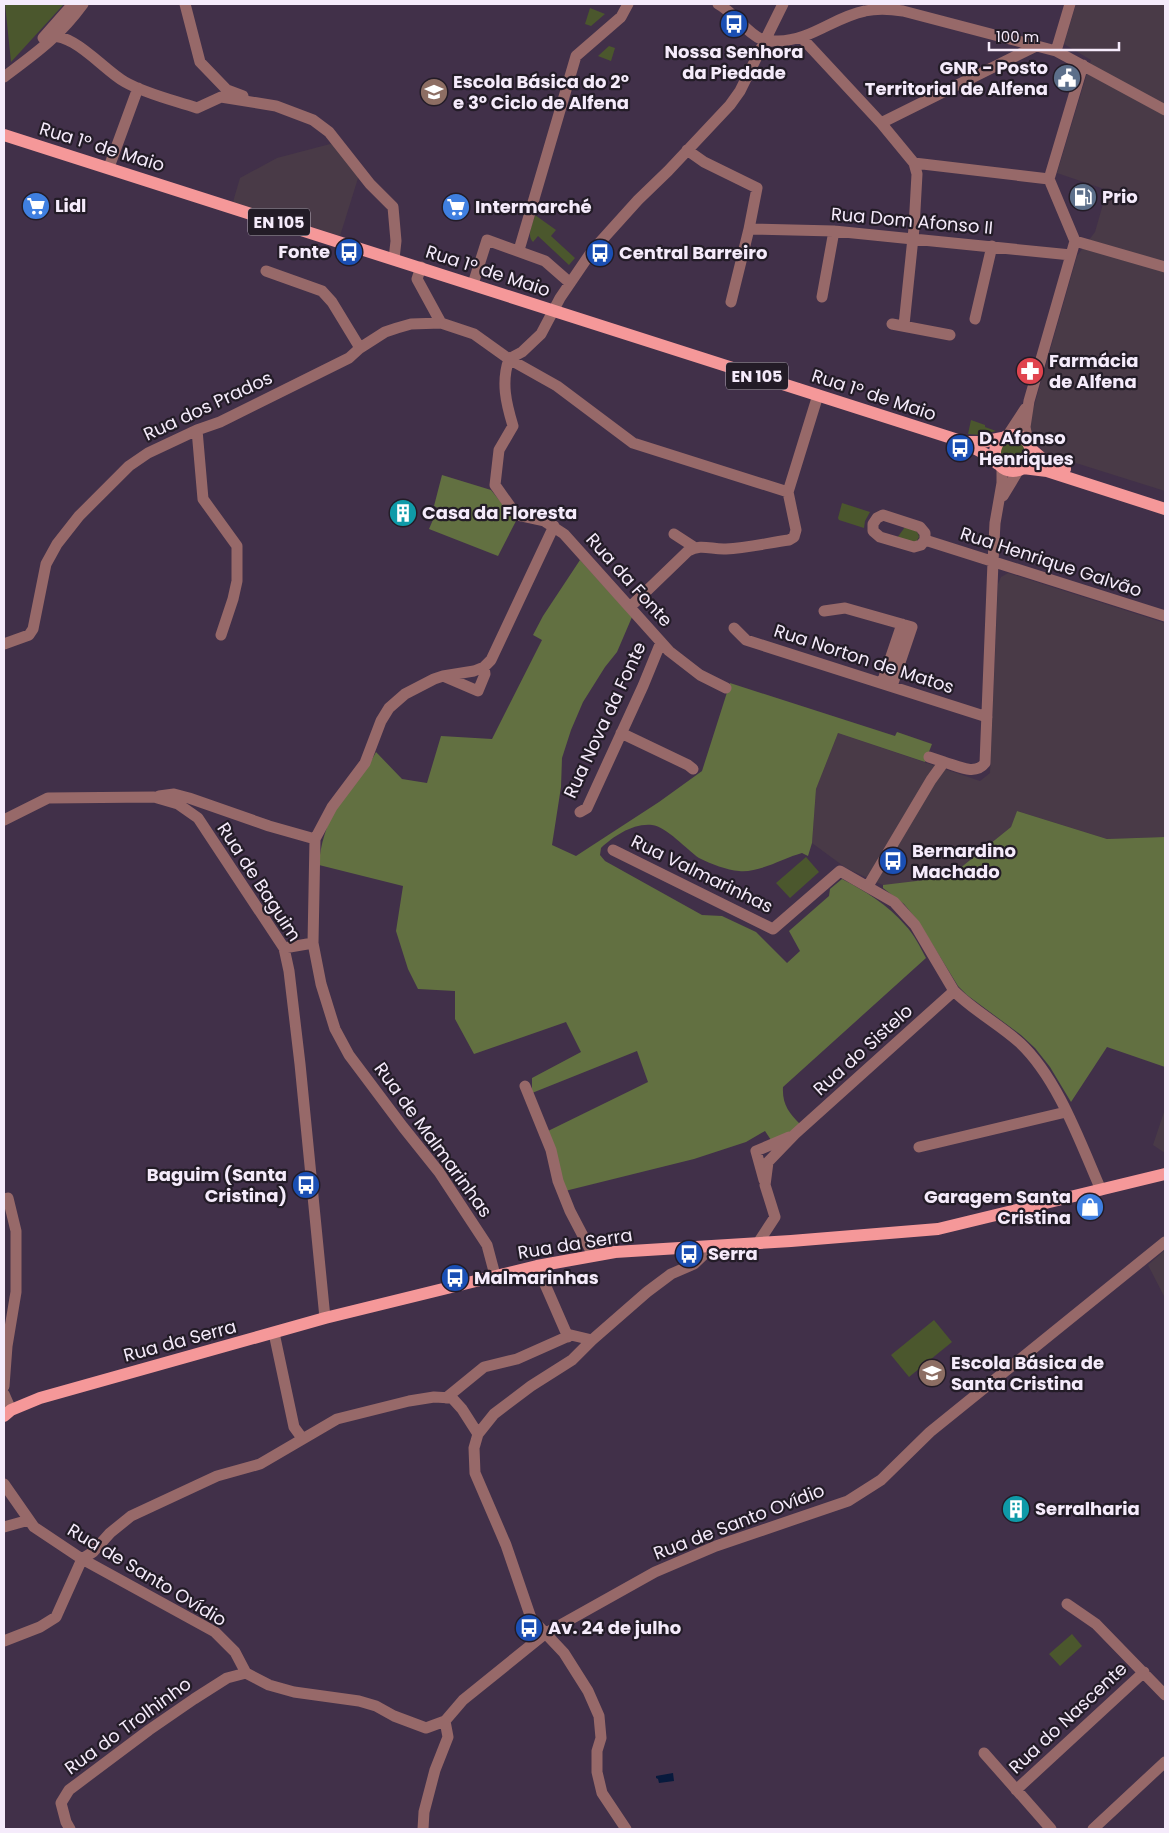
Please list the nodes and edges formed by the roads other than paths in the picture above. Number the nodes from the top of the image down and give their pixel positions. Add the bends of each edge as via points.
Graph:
1 (73, 4) edge
2 (83, 4) edge
3 (185, 4) edge
4 (628, 4) edge
5 (718, 4) edge
6 (783, 4) edge
7 (1070, 4) edge
8 (56, 36) junction
9 (44, 37) junction
10 (802, 38) junction
11 (764, 41) junction
12 (1036, 46) junction
13 (1056, 51) junction
14 (25, 61) junction
15 (1083, 65) junction
16 (210, 73) junction
17 (4, 77) edge
18 (138, 88) junction
19 (221, 97) junction
20 (266, 104) junction
21 (1165, 110) edge
22 (881, 123) junction
23 (4, 135) edge
24 (688, 150) junction
25 (914, 163) junction
26 (109, 167) junction
27 (1048, 179) junction
28 (749, 229) junction
29 (834, 230) junction
30 (913, 238) junction
31 (1075, 241) junction
32 (992, 246) junction
33 (519, 250) junction
34 (1071, 255) junction
35 (394, 259) junction
36 (421, 267) junction
37 (1165, 267) edge
38 (266, 271) dead end
39 (569, 282) junction
40 (473, 284) junction
41 (822, 297) dead end
42 (731, 302) dead end
43 (554, 310) junction
44 (975, 318) dead end
45 (441, 323) junction
46 (892, 324) dead end
47 (904, 326) junction
48 (950, 335) dead end
49 (360, 348) junction
50 (509, 359) junction
51 (818, 395) junction
52 (1029, 401) junction
53 (196, 430) junction
54 (1005, 437) junction
55 (961, 441) junction
56 (1029, 446) junction
57 (1000, 466) junction
58 (1021, 469) junction
59 (788, 492) junction
60 (1165, 501) edge
61 (999, 504) junction
62 (1165, 509) edge
63 (554, 526) junction
64 (674, 534) dead end
65 (925, 540) dead end
66 (694, 547) junction
67 (993, 562) junction
68 (630, 607) junction
69 (824, 612) dead end
70 (1165, 616) edge
71 (734, 628) dead end
72 (221, 635) dead end
73 (661, 642) junction
74 (4, 644) edge
75 (484, 667) junction
76 (443, 676) junction
77 (887, 685) junction
78 (726, 688) dead end
79 (987, 717) junction
80 (621, 734) junction
81 (929, 757) dead end
82 (944, 762) junction
83 (693, 769) dead end
84 (154, 797) junction
85 (580, 812) dead end
86 (4, 820) edge
87 (315, 839) junction
88 (613, 850) dead end
89 (868, 886) junction
90 (313, 942) junction
91 (284, 948) junction
92 (954, 991) junction
93 (525, 1086) dead end
94 (1066, 1112) junction
95 (795, 1134) junction
96 (919, 1147) dead end
97 (1165, 1174) edge
98 (765, 1185) junction
99 (1101, 1190) junction
100 (4, 1199) edge
101 (1165, 1242) edge
102 (758, 1243) junction
103 (713, 1246) junction
104 (593, 1256) junction
105 (537, 1266) junction
106 (496, 1275) junction
107 (324, 1318) junction
108 (274, 1333) junction
109 (568, 1336) junction
110 (592, 1340) junction
111 (4, 1386) edge
112 (4, 1394) edge
113 (446, 1398) junction
114 (7, 1413) edge
115 (478, 1434) junction
116 (302, 1438) junction
117 (4, 1484) edge
118 (29, 1520) junction
119 (4, 1527) edge
120 (82, 1559) junction
121 (1068, 1604) dead end
122 (546, 1633) junction
123 (4, 1641) edge
124 (1144, 1672) junction
125 (246, 1673) junction
126 (1165, 1695) edge
127 (445, 1721) junction
128 (984, 1753) dead end
129 (1165, 1762) edge
130 (1016, 1790) junction
131 (70, 1829) edge
132 (422, 1829) edge
133 (626, 1829) edge
134 (1051, 1829) edge
135 (1093, 1829) edge

1 - 9 street
2 - 8 street
3 - 16 street via 200,62
4 - 33 street via 621,17 576,56
5 - 11 street
6 - 11 street
7 - 13 street
8 - 9 street
8 - 14 street
8 - 18 street via 87,52 124,82
9 - 14 street
10 - 11 street
10 - 12 street via 847,16 885,8
10 - 22 street
11 - 24 street via 740,91
12 - 13 street
12 - 22 street
13 - 15 street
14 - 17 street
15 - 21 street
15 - 27 street
16 - 19 street via 222,93
16 - 20 street via 233,93
18 - 19 street via 197,108
18 - 26 street
19 - 20 street
20 - 35 street via 313,120 329,132 370,184 393,207
22 - 25 street
23 - 26 main road, Rua 1º de Maio / EN 105
24 - 28 street via 704,162 757,188
24 - 39 street via 592,251
25 - 27 street
25 - 30 street via 917,174
26 - 35 main road, Rua 1º de Maio / EN 105
27 - 31 street
28 - 29 street, Rua Dom Afonso II
28 - 42 street
29 - 30 street, Rua Dom Afonso II
29 - 41 street
30 - 32 street, Rua Dom Afonso II
30 - 47 street
31 - 34 street
31 - 37 street
32 - 34 street, Rua Dom Afonso II
32 - 44 street
33 - 39 street via 544,261
33 - 40 street via 487,240
34 - 52 street
35 - 36 main road, Rua 1º de Maio / EN 105
36 - 40 main road, Rua 1º de Maio / EN 105
36 - 45 street via 417,279
38 - 49 street via 322,291
39 - 43 street
40 - 43 main road, Rua 1º de Maio / EN 105
43 - 50 street via 542,334
43 - 51 main road, Rua 1º de Maio / EN 105
45 - 49 street, Rua dos Prados via 397,328
45 - 50 street, Rua dos Prados via 474,334
46 - 47 street
47 - 48 street
49 - 53 street, Rua dos Prados via 348,358 220,422
50 - 59 street, Rua dos Prados via 557,386 633,443
50 - 63 street, Rua da Fonte via 504,392 513,426 499,450 495,485 522,516 544,520
51 - 55 main road, Rua 1º de Maio / EN 105
51 - 59 street
52 - 54 street
52 - 56 street via 1025,427
53 - 72 street via 202,499 237,546 233,599
53 - 74 street, Rua dos Prados via 129,466 79,516 46,564 32,629 28,635
54 - 55 main road, Rua 1º de Maio / EN 105 via 982,442
54 - 56 main road, EN 105 via 1019,436
54 - 57 main road via 995,447 995,459
55 - 57 main road, Rua 1º de Maio / EN 105
56 - 58 main road via 1030,460
56 - 60 main road, EN 105 via 1044,460 1058,467
57 - 58 main road, EN 105 via 1007,471
57 - 61 street
58 - 61 street
58 - 62 main road, EN 105 via 1053,473
59 - 66 street via 796,530 789,540 724,550
61 - 67 street
63 - 68 street, Rua da Fonte
63 - 75 street via 491,660
64 - 66 street
65 - 67 street, Rua Henrique Galvão
66 - 68 street
67 - 70 street, Rua Henrique Galvão
67 - 79 street
68 - 73 street, Rua da Fonte
69 - 77 street via 846,608 912,627
71 - 77 street, Rua Norton de Matos via 746,640
73 - 78 street, Rua da Fonte via 683,663
73 - 80 street, Rua Nova da Fonte
75 - 76 street
75 - 76 street via 485,674 478,690
76 - 87 street via 405,694 389,708 364,763 332,807
77 - 79 street, Rua Norton de Matos
79 - 82 street via 985,763 975,770
80 - 83 street
80 - 85 street, Rua Nova da Fonte via 586,808
81 - 82 street
82 - 89 street
84 - 86 street, Rua de Baguim via 48,798
84 - 87 street via 174,794
84 - 91 street, Rua de Baguim via 178,804 198,818
87 - 90 street, Rua de Malmarinhas
88 - 89 street, Rua Valmarinhas via 773,929 840,871
89 - 92 street via 894,902 914,925
90 - 91 street
90 - 106 street, Rua de Malmarinhas via 327,1006 349,1055 439,1172 487,1245
91 - 107 street, Rua de Baguim via 300,1064
92 - 94 street via 1020,1043 1047,1078
92 - 95 street, Rua do Sistelo
93 - 104 street via 551,1150 558,1181 570,1211
94 - 96 street
94 - 99 street
95 - 98 street, Rua do Sistelo via 768,1162
95 - 98 street, Rua do Sistelo via 756,1151
97 - 99 main road, Rua da Serra
98 - 102 street, Rua do Sistelo via 775,1217
99 - 102 main road, Rua da Serra via 938,1229
100 - 111 street via 8,1198 16,1231 16,1292
101 - 122 street, Rua de Santo Ovídio via 930,1432 881,1480 848,1501 716,1546 655,1572
102 - 103 main road, Rua da Serra
103 - 104 main road, Rua da Serra
103 - 110 street via 694,1264 671,1274
104 - 105 main road, Rua da Serra
105 - 106 main road, Rua da Serra
105 - 109 street
106 - 107 main road, Rua da Serra
107 - 108 main road, Rua da Serra
108 - 114 main road, Rua da Serra via 40,1398
108 - 116 street via 294,1428
109 - 110 street
109 - 113 street via 517,1359 484,1367
110 - 115 street via 572,1360 494,1414
112 - 114 street
113 - 115 street via 452,1398 462,1409
113 - 116 street via 408,1401 337,1419
115 - 122 street via 474,1448 475,1473 506,1545 531,1618
116 - 120 street via 260,1464 217,1476 131,1516
117 - 118 street, Rua de Santo Ovídio
118 - 119 street
118 - 120 street, Rua de Santo Ovídio via 34,1527
120 - 123 street via 56,1617
120 - 125 street, Rua de Santo Ovídio via 215,1632 235,1652
121 - 124 street via 1096,1624
122 - 127 street, Rua de Santo Ovídio via 463,1700
122 - 133 street via 574,1668 599,1716 601,1738 597,1772 602,1792
124 - 126 street
124 - 130 street, Rua do Nascente
125 - 127 street via 269,1685 294,1692 376,1706 426,1728
125 - 131 street, Rua do Trolhinho via 227,1678 149,1730 69,1790 61,1803
127 - 132 street via 448,1737 435,1770
128 - 130 street
129 - 135 street
130 - 134 street

